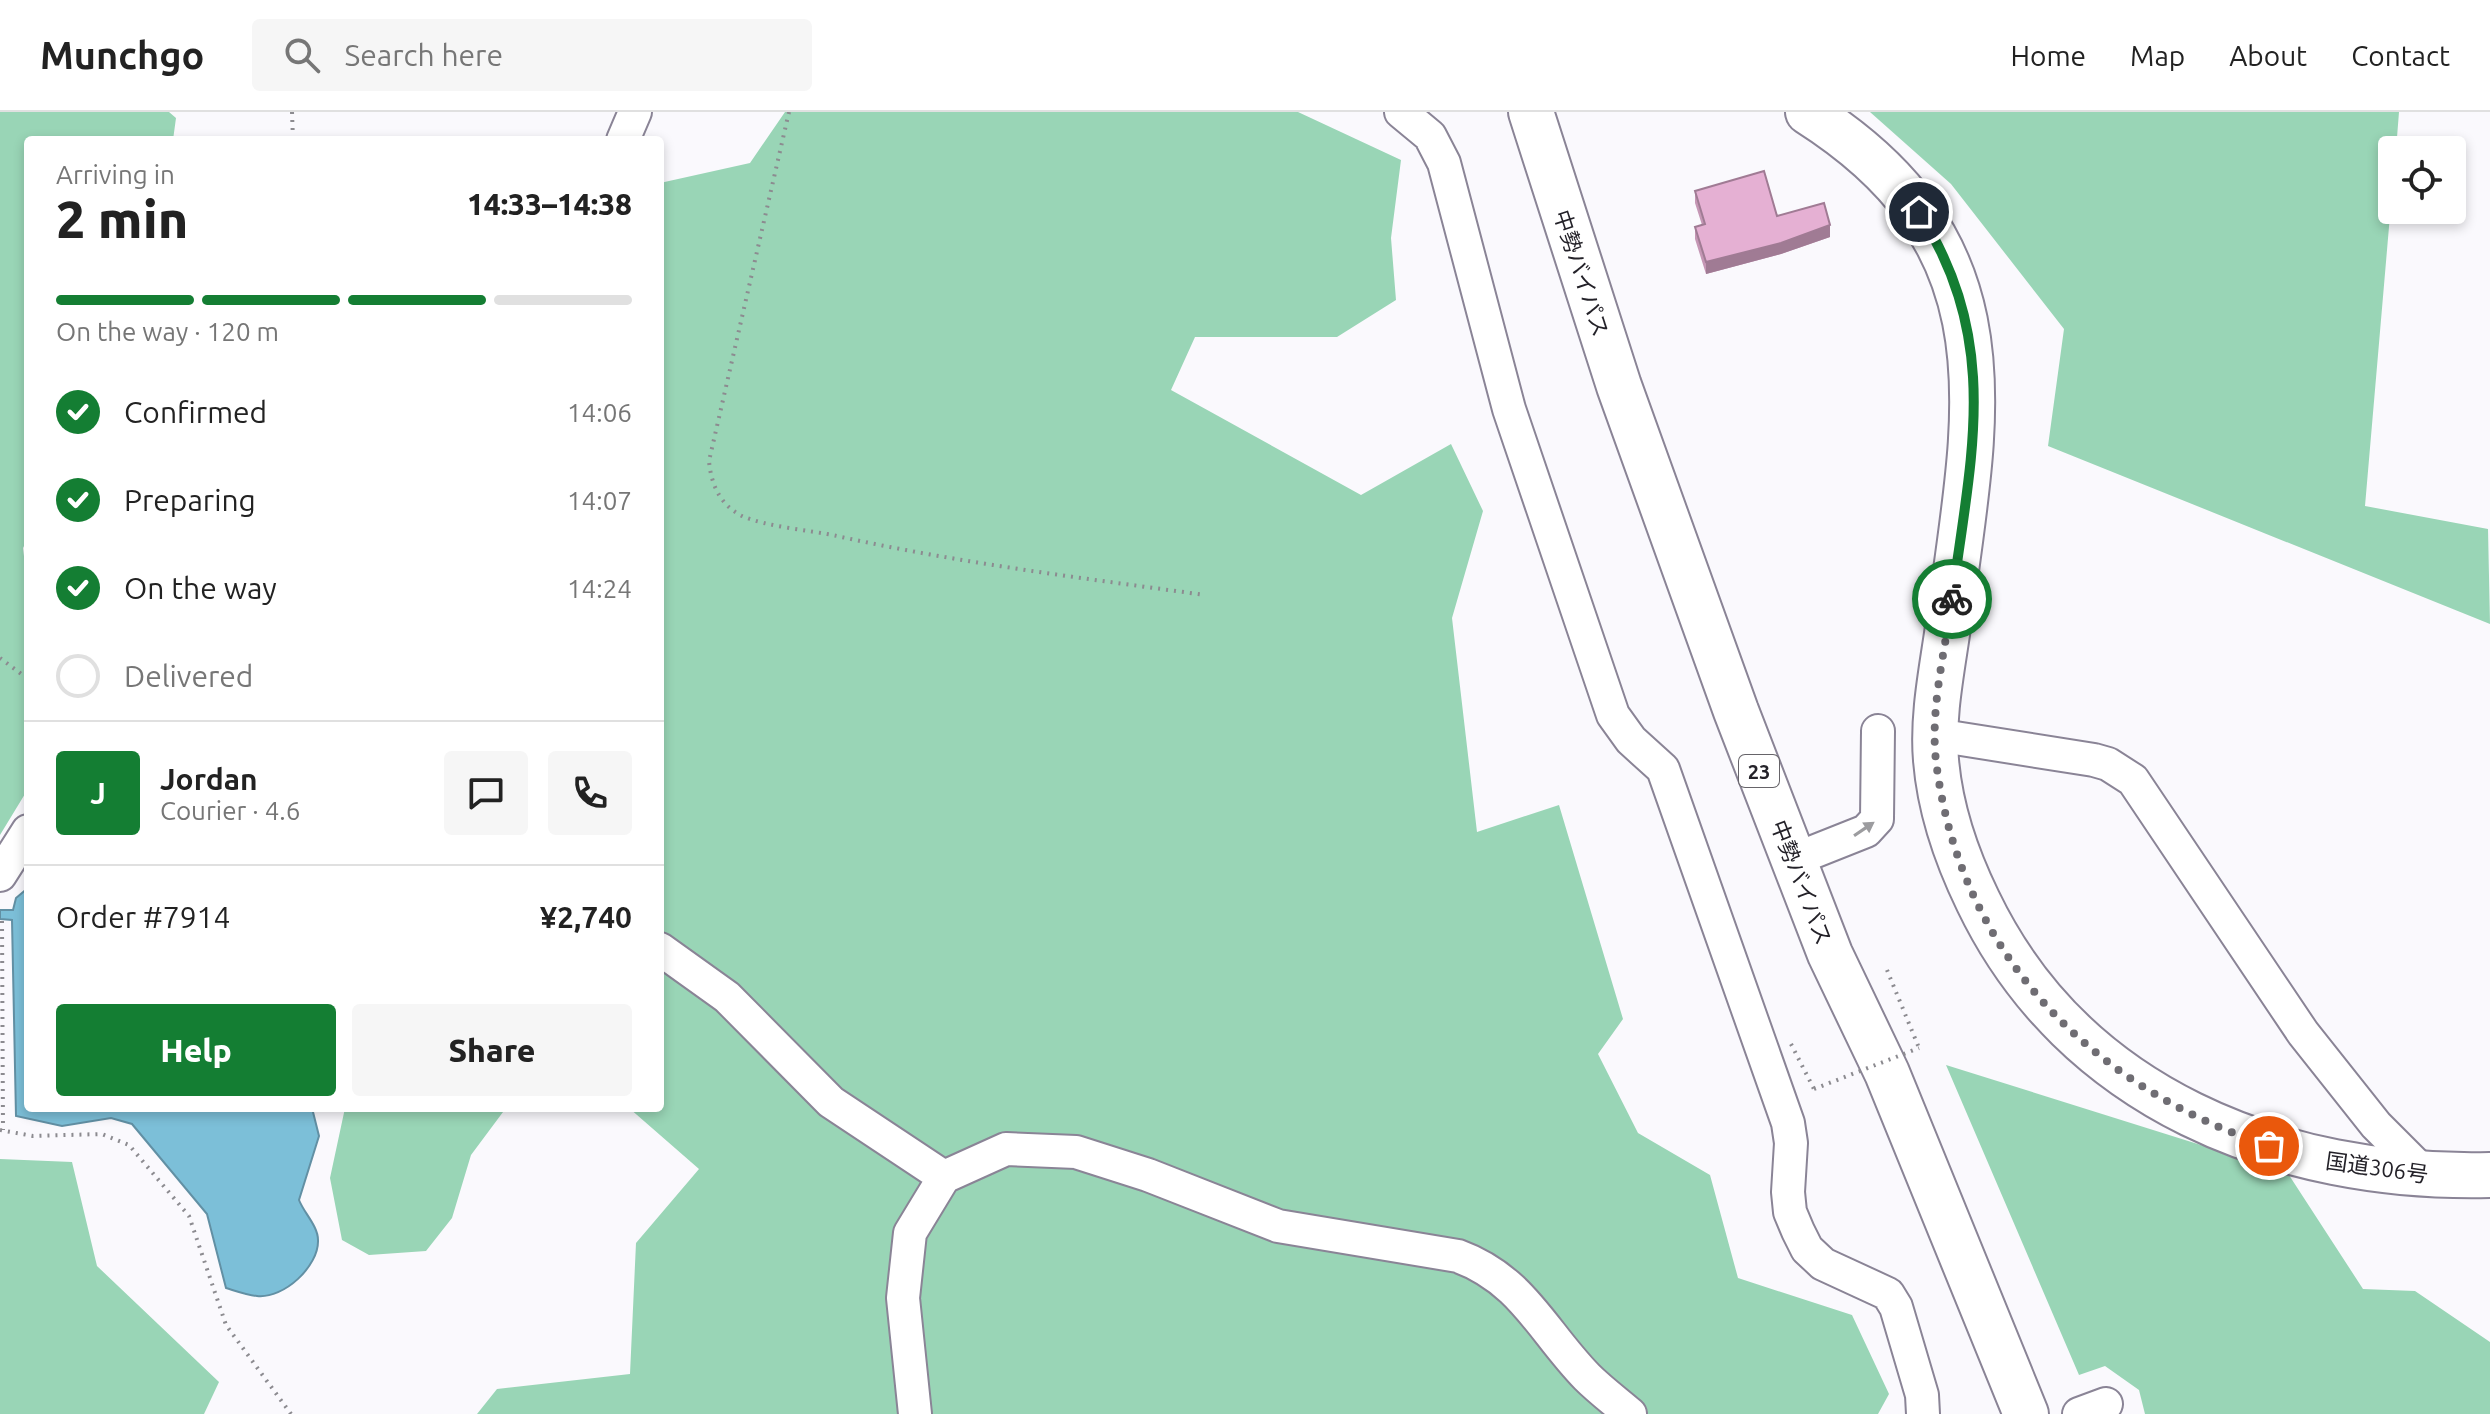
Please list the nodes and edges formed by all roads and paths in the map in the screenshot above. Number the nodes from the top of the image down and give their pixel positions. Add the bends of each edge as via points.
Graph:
1 (292, 112) edge
2 (635, 112) edge
3 (789, 112) edge
4 (1401, 112) edge
5 (1531, 112) edge
6 (1808, 112) edge
7 (293, 136) edge
8 (625, 136) edge
9 (1205, 595) dead end
10 (0, 658) edge
11 (24, 676) edge
12 (1878, 731) dead end
13 (1936, 735) junction
14 (24, 837) edge
15 (1793, 860) junction
16 (0, 875) edge
17 (2, 921) edge
18 (664, 952) edge
19 (1887, 970) dead end
20 (1814, 1089) dead end
21 (1, 1130) edge
22 (2425, 1174) junction
23 (2488, 1176) edge
24 (944, 1177) junction
25 (291, 1414) edge
26 (915, 1414) edge
27 (1630, 1414) edge
28 (1923, 1414) edge
29 (2026, 1414) edge

1 - 7 path
2 - 8 street
3 - 9 path via 709,461 711,482 723,501 742,515 871,544
4 - 28 street via 1430,136 1444,163 1509,409 1613,715 1663,769 1708,896 1788,1123 1790,1212 1807,1249 1823,1264 1888,1294 1922,1395
5 - 15 highway, 中勢バイパス / 23 via 1619,386
6 - 13 highway, 国道306号 via 1862,149 1898,186 1939,245 1965,308 1974,367 1971,461
10 - 11 path
15 -> 12 street via 1866,831 1877,819
13 - 22 street via 2094,760 2133,780 2303,1033 2376,1125
13 - 22 highway, 国道306号 via 1944,805 1962,867 2010,959 2079,1041 2144,1089 2226,1130 2335,1163
14 - 16 street
15 - 29 highway, 中勢バイパス / 23 via 1830,954 1887,1073
17 - 21 path
18 - 24 street via 727,997 831,1102
19 - 20 path, bridge via 1919,1048
21 - 25 path via 33,1136 102,1134 129,1145 189,1216 226,1325
22 - 23 highway, 国道306号
24 - 26 street via 910,1233 903,1298
24 - 27 street via 1006,1149 1076,1152 1278,1226 1458,1256 1484,1265 1519,1293 1587,1377

